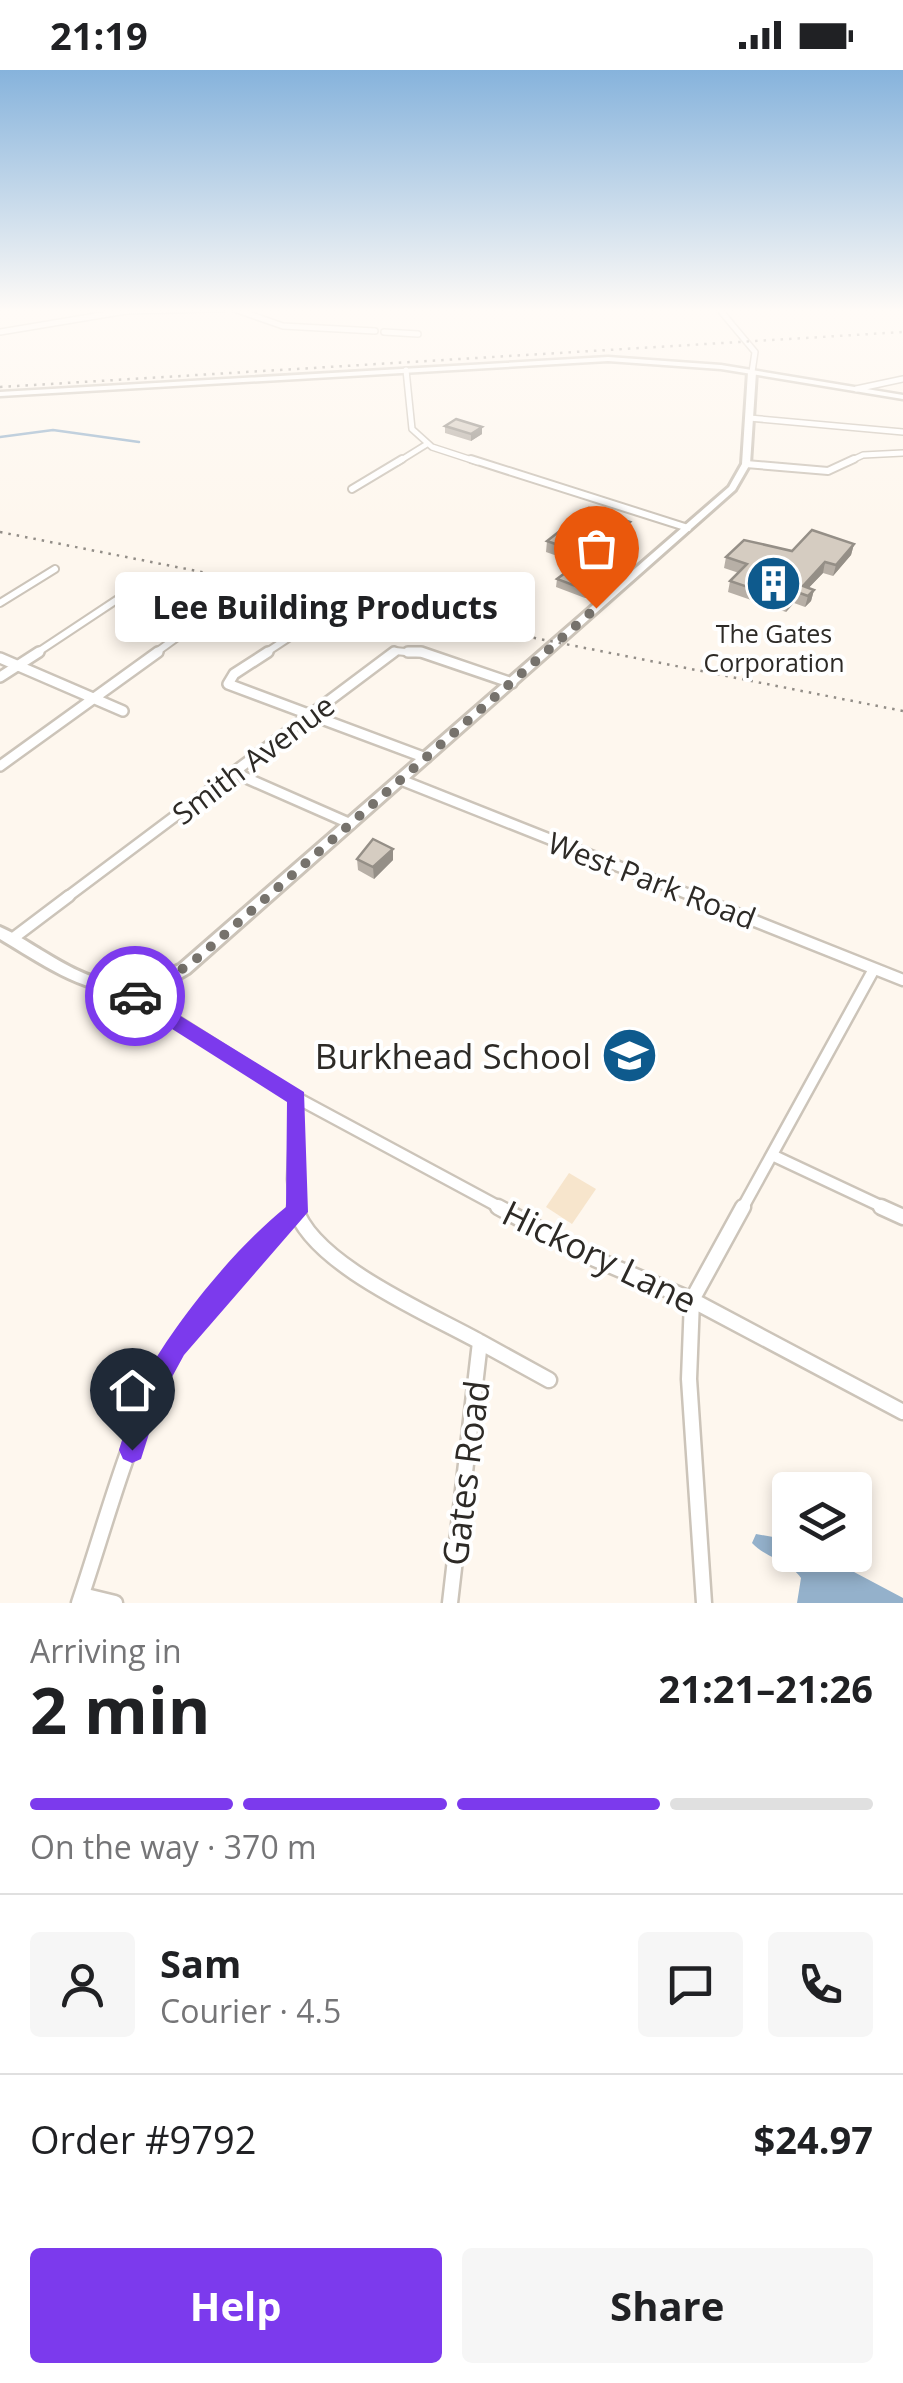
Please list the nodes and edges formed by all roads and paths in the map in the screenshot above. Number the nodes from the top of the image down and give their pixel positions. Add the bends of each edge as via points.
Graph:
1 (219, 381) edge
2 (408, 381) edge
3 (751, 381) edge
4 (804, 381) edge
5 (900, 381) edge
6 (856, 389) junction
7 (0, 394) edge
8 (903, 397) edge
9 (749, 418) junction
10 (903, 432) edge
11 (426, 444) junction
12 (903, 453) edge
13 (746, 464) junction
14 (352, 489) dead end
15 (688, 528) junction
16 (55, 569) dead end
17 (133, 589) dead end
18 (343, 602) dead end
19 (0, 603) edge
20 (216, 609) dead end
21 (0, 658) edge
22 (18, 666) junction
23 (0, 677) edge
24 (512, 683) junction
25 (93, 698) junction
26 (124, 711) dead end
27 (310, 716) junction
28 (426, 758) junction
29 (0, 766) edge
30 (235, 773) junction
31 (401, 780) junction
32 (350, 824) junction
33 (0, 932) edge
34 (12, 939) junction
35 (874, 969) junction
36 (903, 980) edge
37 (126, 990) junction
38 (297, 1098) junction
39 (772, 1155) junction
40 (297, 1212) junction
41 (903, 1217) edge
42 (692, 1300) junction
43 (480, 1342) junction
44 (549, 1380) dead end
45 (903, 1412) edge
46 (81, 1599) edge
47 (114, 1603) edge
48 (450, 1603) edge
49 (704, 1603) edge

1 - 7 main road
2 - 11 street via 412,429
3 - 9 street
4 - 6 main road
5 - 6 street
6 - 8 main road
9 - 10 street
9 - 13 street
11 - 14 street
11 - 15 street
12 - 13 street via 862,455 828,472
13 - 15 street via 732,488
15 - 24 street
16 - 19 street
17 - 22 street
18 - 27 street via 228,681
20 - 25 street
21 - 22 street
22 - 23 street
22 - 25 street
24 - 27 street, Smith Avenue via 400,649
24 - 28 street
25 - 26 street
25 - 29 street
27 - 28 street
27 - 30 street, Smith Avenue
28 - 31 street
30 - 32 street
30 - 34 street, Smith Avenue
31 - 32 street
31 - 35 street, West Park Road
32 - 37 street via 184,968
33 - 34 street
34 - 37 street via 78,978
35 - 36 street, West Park Road
35 - 39 street
37 - 38 street
38 - 40 street
38 - 42 street, Hickory Lane via 595,1259
39 - 41 street
39 - 42 street
40 - 43 street, Gates Road via 318,1244
40 - 46 street via 272,1232 166,1362
42 - 45 street, Hickory Lane
42 - 49 street via 690,1379
43 - 44 street, Gates Road
43 - 48 street, Gates Road
46 - 47 street

